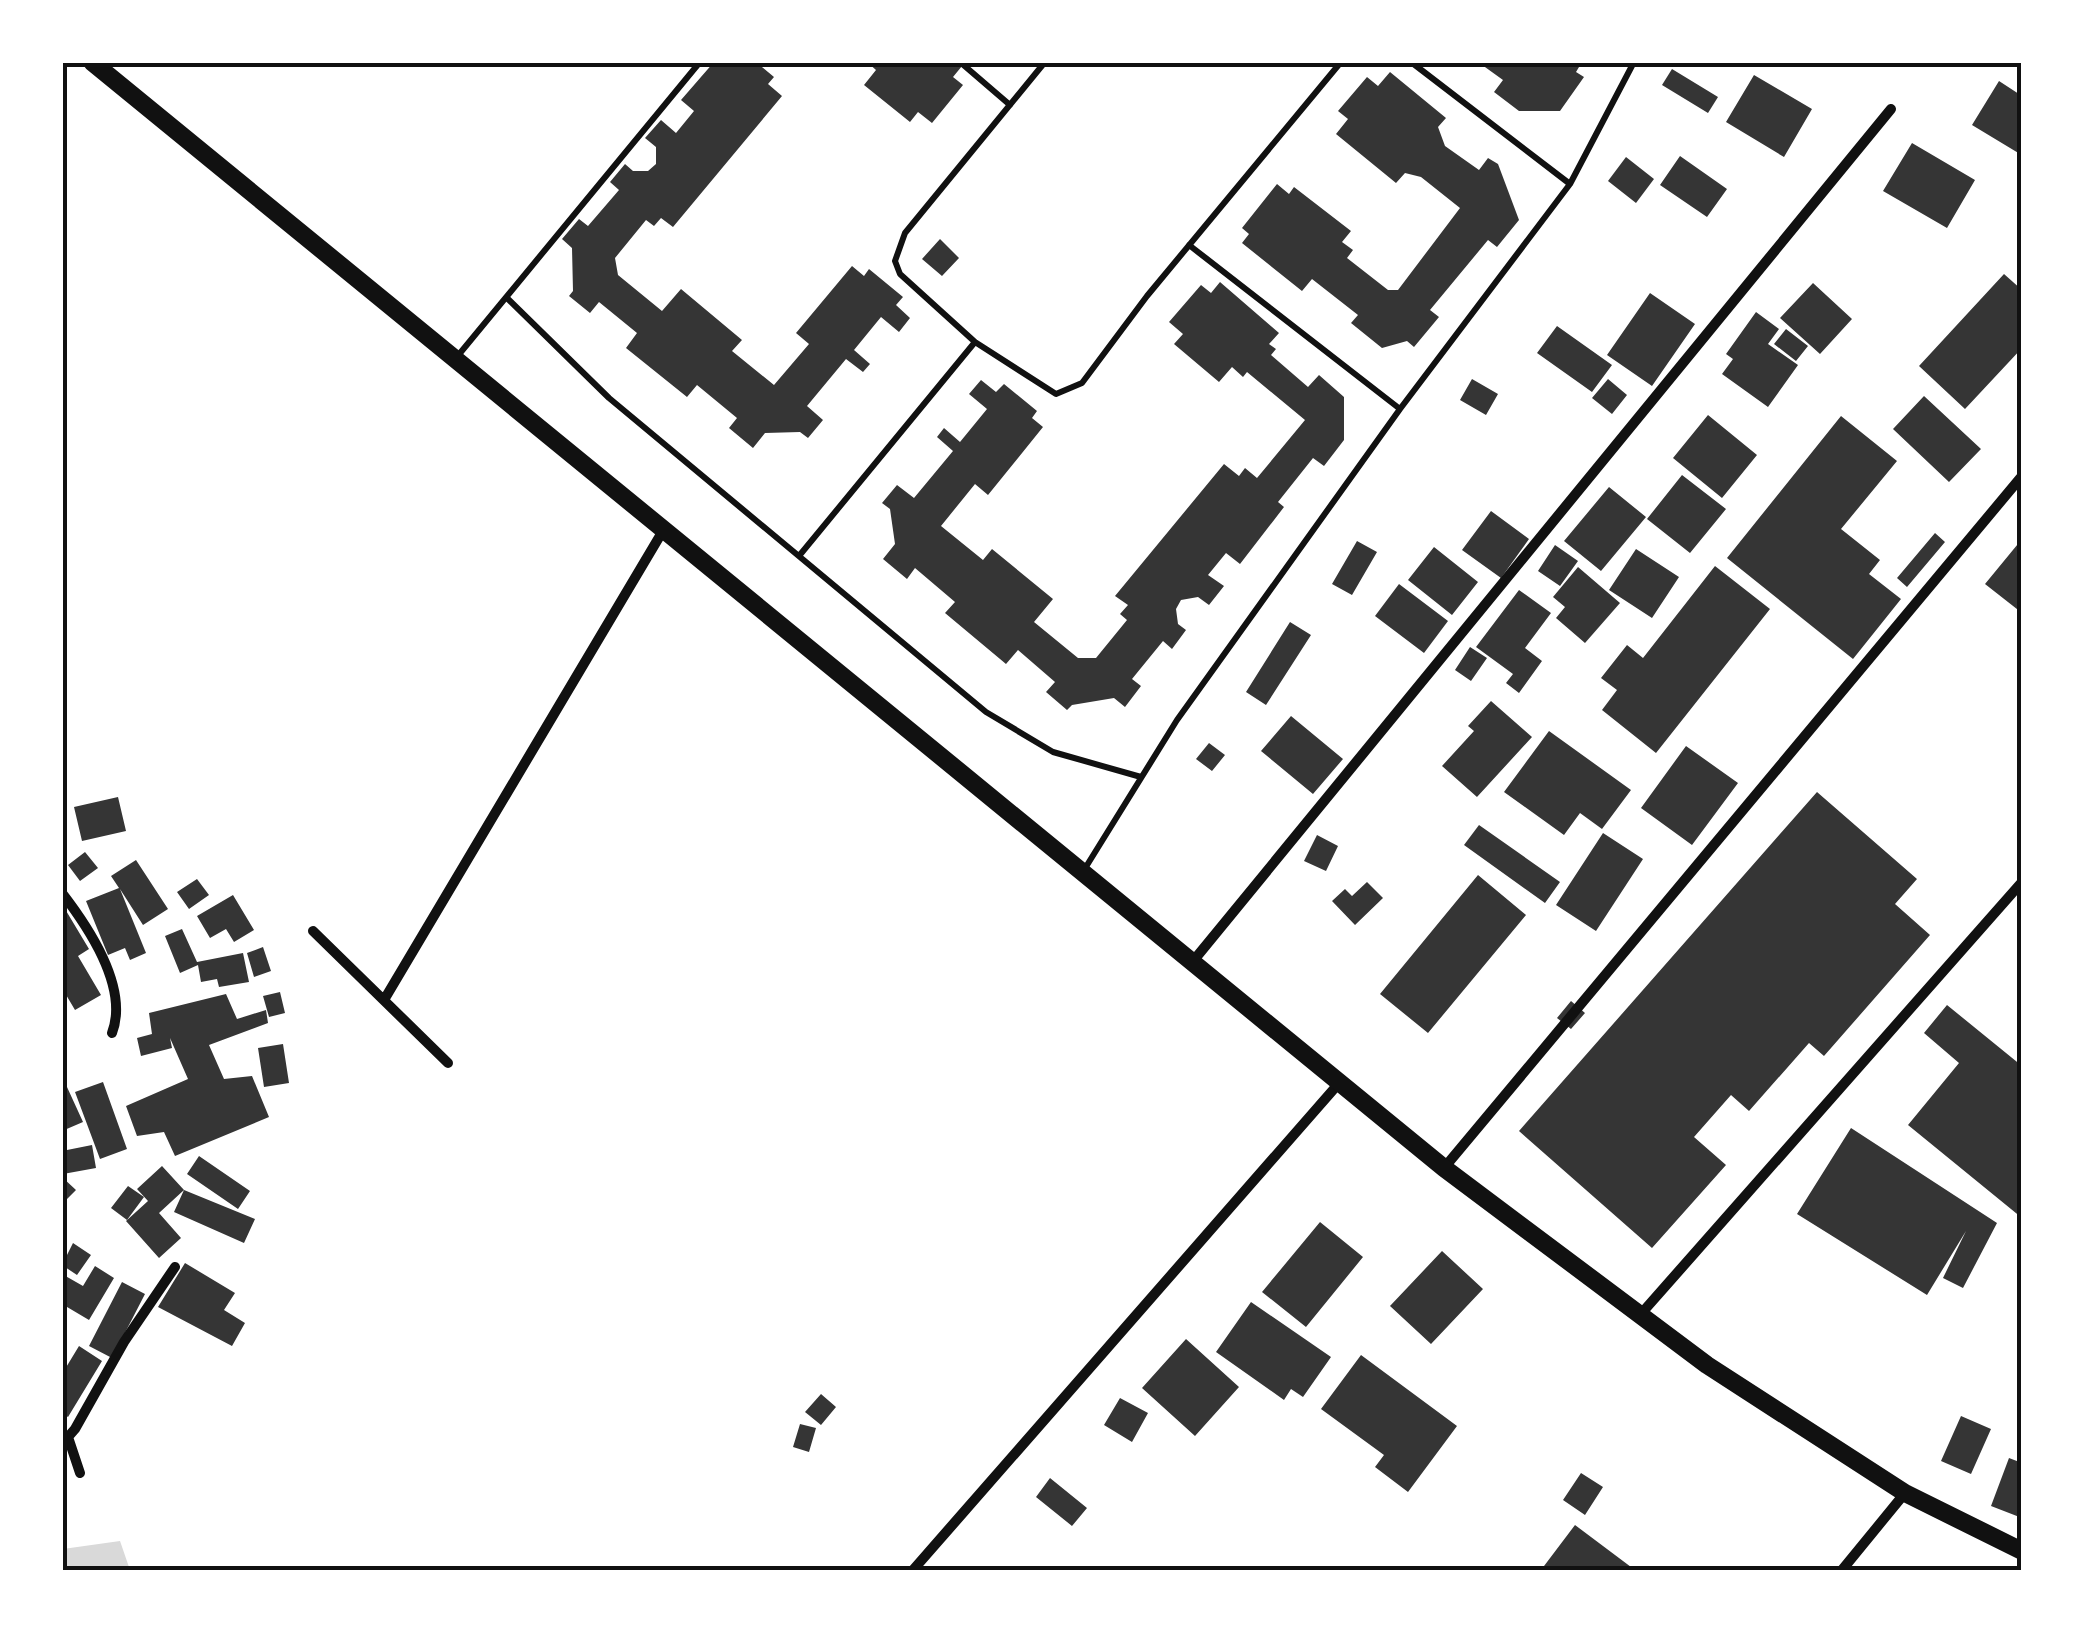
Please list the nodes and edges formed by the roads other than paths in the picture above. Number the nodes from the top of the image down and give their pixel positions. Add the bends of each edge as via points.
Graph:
1 (92, 62) edge
2 (700, 62) edge
3 (960, 62) edge
4 (1045, 62) edge
5 (1342, 62) edge
6 (1411, 62) edge
7 (1634, 62) edge
8 (1010, 105) junction
9 (1891, 110) dead end
10 (1570, 184) junction
11 (1190, 245) junction
12 (508, 298) junction
13 (974, 342) junction
14 (456, 358) junction
15 (1400, 408) junction
16 (2022, 476) edge
17 (664, 529) junction
18 (799, 556) junction
19 (1141, 778) junction
20 (1084, 871) junction
21 (2022, 882) edge
22 (62, 893) edge
23 (313, 931) dead end
24 (1194, 960) junction
25 (384, 1000) junction
26 (112, 1033) dead end
27 (448, 1062) dead end
28 (1340, 1082) junction
29 (1444, 1168) junction
30 (175, 1267) dead end
31 (1640, 1316) junction
32 (65, 1436) edge
33 (80, 1473) dead end
34 (1905, 1493) junction
35 (2022, 1551) edge
36 (913, 1570) edge
37 (1842, 1570) edge

1 - 14 main road
2 - 12 lane
3 - 8 lane
4 - 8 lane
5 - 11 lane
6 - 10 lane
7 - 10 lane
8 - 13 lane via 904,233 895,260 900,274
9 - 24 street
10 - 15 lane
11 - 13 lane via 1075,389 1044,390
11 - 15 lane
12 - 14 lane
12 - 18 lane via 609,398
13 - 18 lane
14 - 17 main road
15 - 19 lane
16 - 29 street
17 - 20 main road
17 - 25 street
18 - 19 lane via 986,712 1054,752
19 - 20 lane
20 - 24 main road
21 - 31 street
22 - 26 street via 105,963 116,1012
23 - 25 street
24 - 28 main road
25 - 27 street
28 - 29 main road
28 - 36 street
29 - 31 main road
30 - 32 street
31 - 34 main road
32 - 33 street
34 - 35 main road
34 - 37 street

